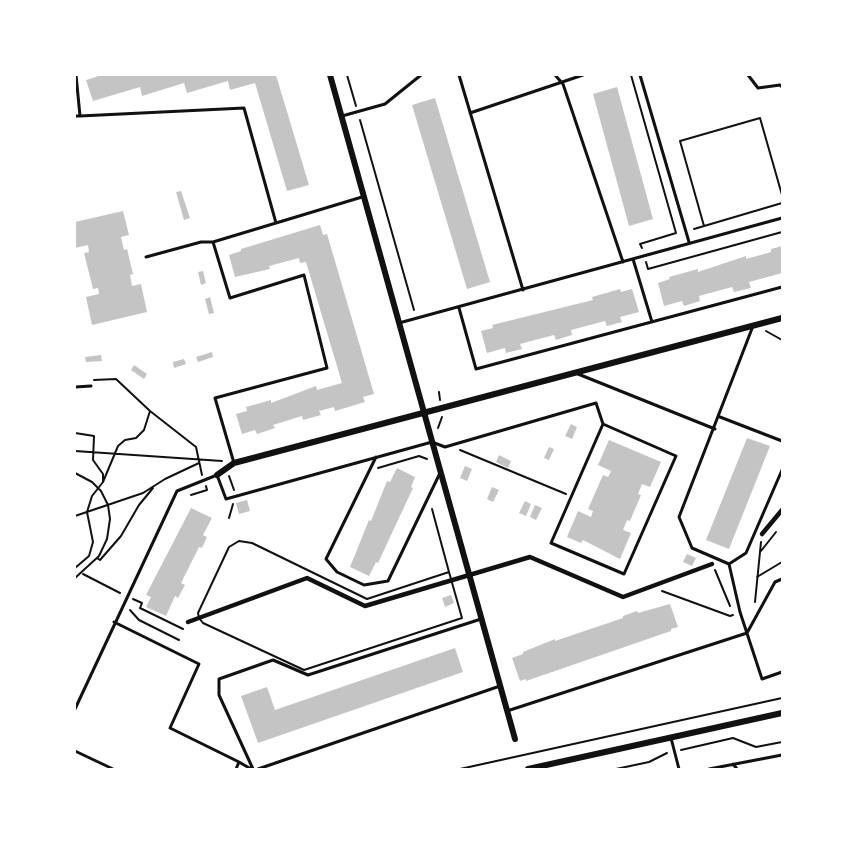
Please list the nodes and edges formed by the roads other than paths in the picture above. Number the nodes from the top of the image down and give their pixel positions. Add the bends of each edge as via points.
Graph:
1 (76, 75) edge
2 (330, 75) edge
3 (421, 75) edge
4 (459, 75) edge
5 (555, 75) edge
6 (584, 75) edge
7 (640, 75) edge
8 (748, 75) edge
9 (563, 84) junction
10 (782, 87) edge
11 (470, 113) junction
12 (77, 116) edge
13 (342, 116) junction
14 (364, 197) junction
15 (782, 218) edge
16 (276, 223) junction
17 (213, 242) junction
18 (689, 242) junction
19 (146, 256) dead end
20 (633, 259) junction
21 (623, 262) junction
22 (782, 287) edge
23 (524, 290) junction
24 (459, 308) junction
25 (782, 318) edge
26 (652, 322) junction
27 (399, 323) junction
28 (754, 325) junction
29 (576, 373) junction
30 (91, 386) road end
31 (75, 387) edge
32 (424, 413) junction
33 (720, 417) junction
34 (603, 424) junction
35 (715, 429) junction
36 (782, 441) edge
37 (432, 442) junction
38 (376, 457) junction
39 (234, 463) junction
40 (782, 470) edge
41 (440, 471) junction
42 (217, 475) junction
43 (782, 510) edge
44 (762, 534) road end
45 (712, 564) road end
46 (729, 564) junction
47 (469, 573) junction
48 (782, 579) edge
49 (481, 619) junction
50 (114, 622) junction
51 (188, 622) dead end
52 (747, 633) junction
53 (782, 672) edge
54 (500, 686) junction
55 (75, 708) edge
56 (507, 711) junction
57 (782, 713) edge
58 (671, 738) junction
59 (515, 739) dead end
60 (75, 751) edge
61 (782, 755) edge
62 (239, 762) junction
63 (733, 764) junction
64 (113, 769) edge
65 (236, 769) edge
66 (252, 769) edge
67 (258, 769) edge
68 (528, 769) edge
69 (679, 769) edge
70 (709, 769) edge
71 (738, 769) edge

1 - 12 lane
2 - 13 street
3 - 13 lane via 385,104
4 - 11 lane
5 - 9 lane
6 - 9 lane
7 - 18 lane
8 - 10 lane via 758,88
9 - 11 lane
9 - 21 lane
11 - 23 lane
12 - 16 lane via 244,108
13 - 14 street
14 - 16 lane
14 - 27 street
15 - 18 lane
16 - 17 lane
17 - 19 lane
17 - 39 lane via 230,298 304,275 327,368 215,398
18 - 20 lane
20 - 21 lane
20 - 26 lane
21 - 23 lane
22 - 26 lane
23 - 24 lane
24 - 26 lane via 476,369
24 - 27 lane
25 - 28 street
27 - 32 street
28 - 29 street
28 - 33 lane
29 - 32 street
29 - 35 lane
30 - 31 lane
32 - 37 street
32 - 39 street
33 - 35 lane
33 - 36 lane
34 - 34 lane via 676,456 624,574 551,543
34 - 37 lane via 596,403 445,447
35 - 46 lane via 679,517 692,548
37 - 38 lane
37 - 41 street
38 - 41 lane via 326,559 337,572 364,585 388,581
38 - 42 lane via 225,500
39 - 42 street
40 - 46 lane via 746,553
41 - 47 street
42 - 50 lane via 177,491
43 - 44 street
45 - 47 street via 623,597 530,557
46 - 52 lane
47 - 49 street
47 - 51 street via 365,606 307,578
48 - 52 lane via 776,582
49 - 54 street
49 - 66 lane via 308,675 273,660 219,679 219,695
50 - 55 lane
50 - 62 lane via 199,664 170,728
52 - 53 lane via 762,679
52 - 56 lane
54 - 56 street
54 - 67 lane
56 - 59 street
57 - 58 street
58 - 68 street
58 - 69 lane
60 - 64 lane
61 - 63 lane
62 - 65 lane
62 - 66 lane
63 - 70 lane
63 - 71 lane

